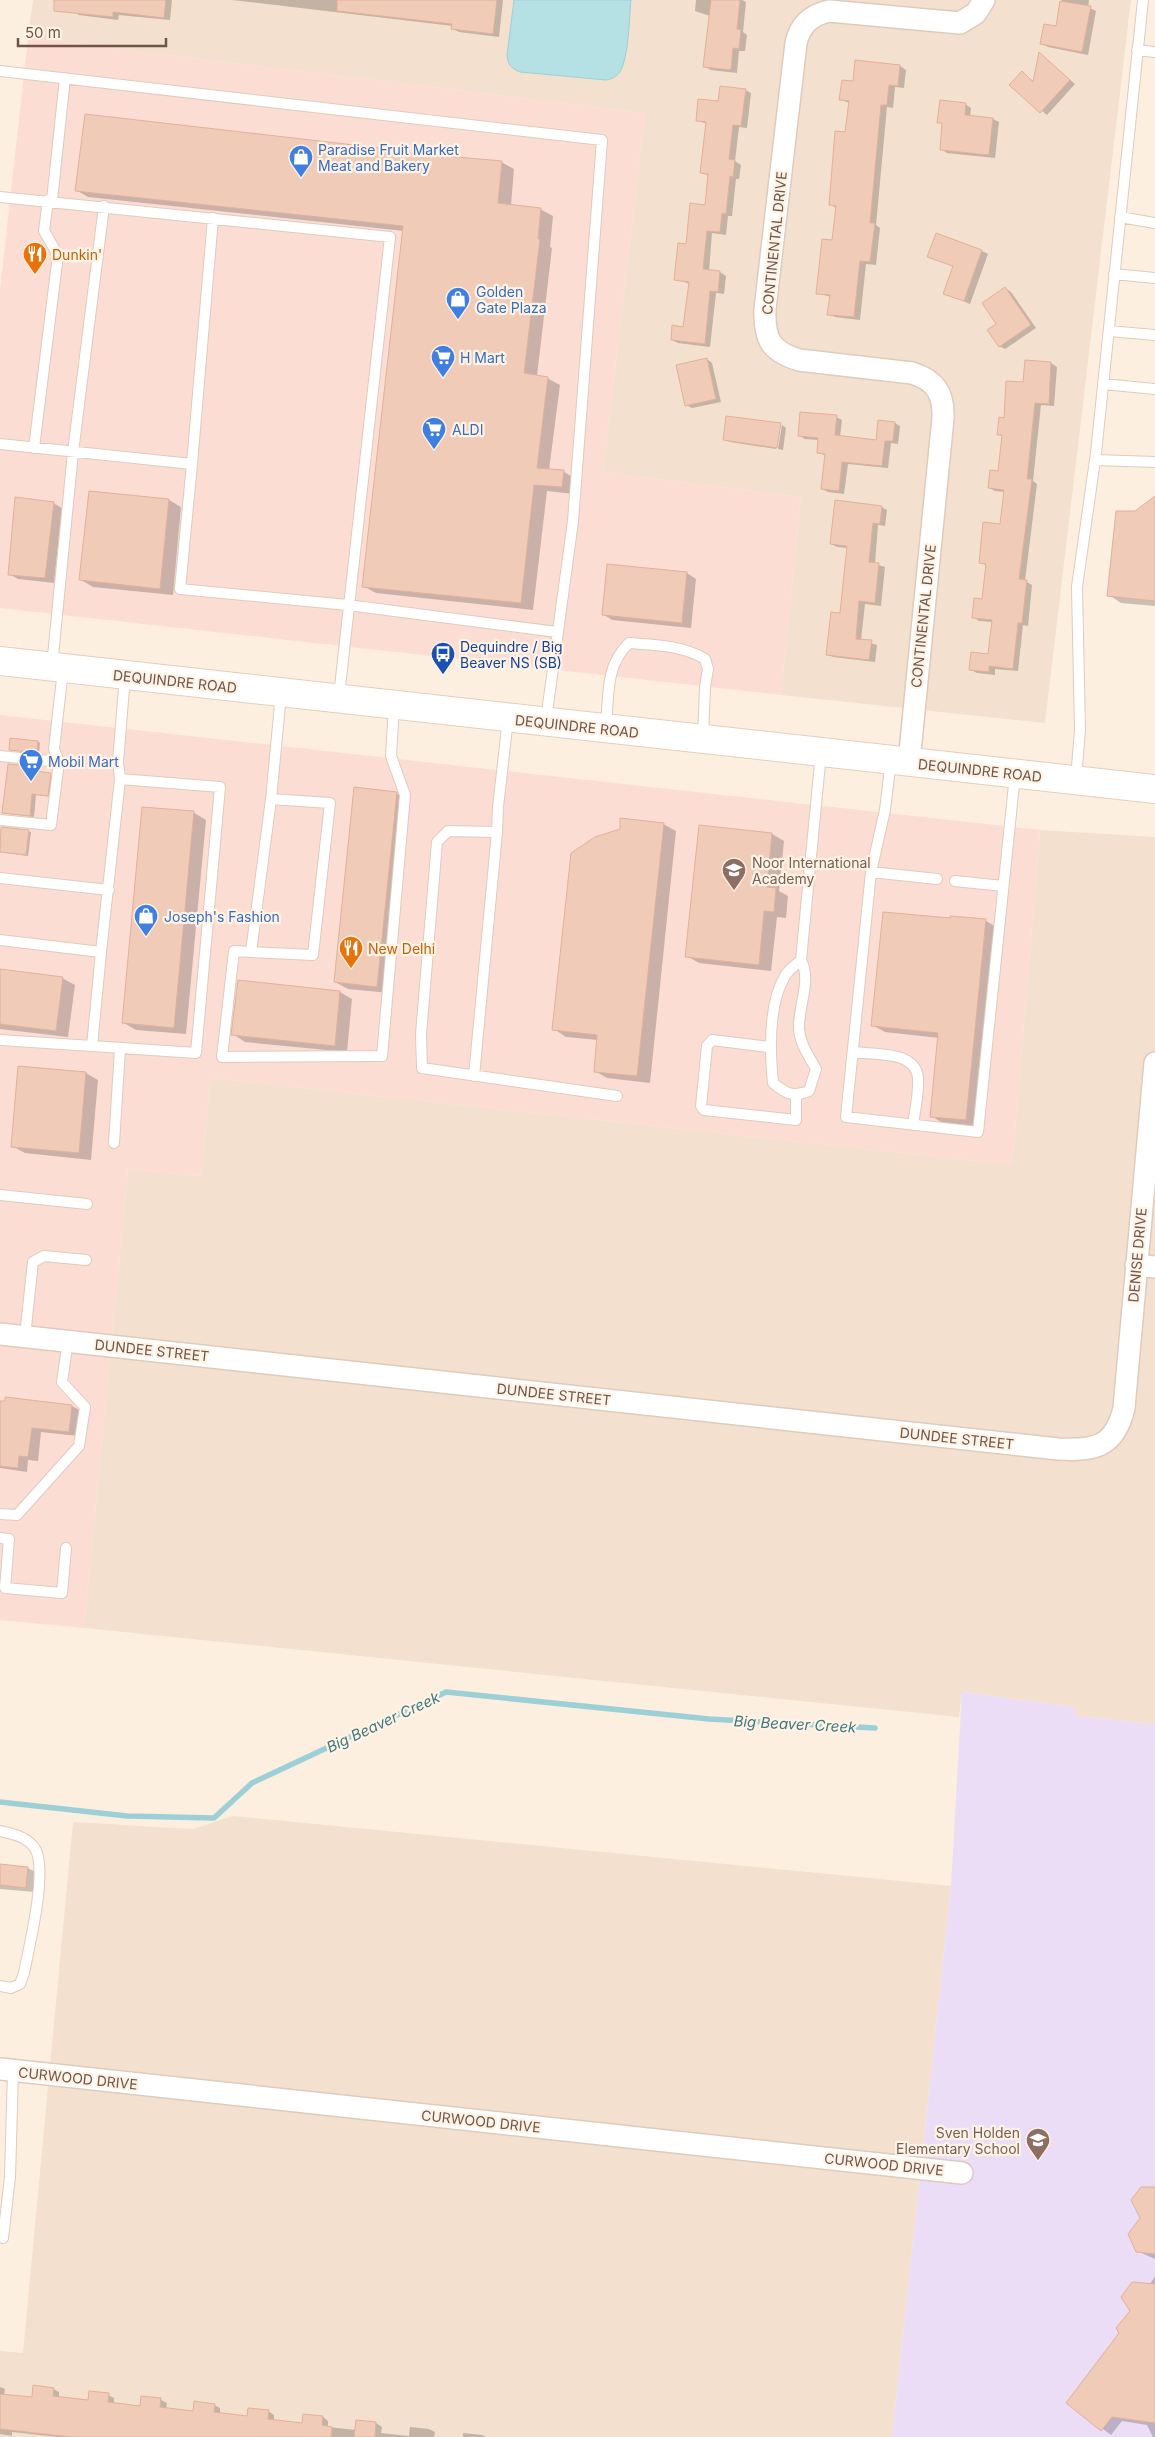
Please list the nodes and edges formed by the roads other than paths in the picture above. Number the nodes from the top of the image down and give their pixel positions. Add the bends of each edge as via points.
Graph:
1 (984, 0) edge
2 (1143, 0) edge
3 (1137, 50) junction
4 (1155, 52) edge
5 (0, 71) edge
6 (65, 78) junction
7 (0, 196) edge
8 (50, 200) junction
9 (104, 206) junction
10 (1120, 217) junction
11 (214, 218) junction
12 (1155, 223) edge
13 (1114, 274) junction
14 (1155, 278) edge
15 (1108, 331) junction
16 (1155, 335) edge
17 (1103, 384) junction
18 (1155, 389) edge
19 (0, 444) edge
20 (34, 448) junction
21 (73, 452) junction
22 (1095, 460) junction
23 (1155, 462) edge
24 (192, 464) junction
25 (348, 605) junction
26 (557, 632) junction
27 (0, 662) edge
28 (57, 668) junction
29 (125, 675) junction
30 (281, 693) junction
31 (339, 700) junction
32 (394, 705) junction
33 (508, 718) junction
34 (546, 722) junction
35 (606, 729) junction
36 (703, 740) junction
37 (821, 752) junction
38 (0, 756) edge
39 (900, 761) junction
40 (59, 762) junction
41 (1015, 774) junction
42 (120, 779) junction
43 (1076, 780) junction
44 (1155, 789) edge
45 (272, 799) junction
46 (0, 820) edge
47 (497, 832) junction
48 (871, 872) junction
49 (0, 878) edge
50 (937, 879) dead end
51 (955, 881) dead end
52 (1003, 886) junction
53 (109, 890) junction
54 (0, 940) edge
55 (101, 952) junction
56 (251, 952) junction
57 (802, 960) junction
58 (0, 1040) edge
59 (92, 1046) junction
60 (769, 1047) junction
61 (120, 1049) junction
62 (853, 1052) junction
63 (1155, 1063) edge
64 (474, 1076) junction
65 (617, 1096) dead end
66 (796, 1096) junction
67 (913, 1125) junction
68 (114, 1143) dead end
69 (0, 1195) edge
70 (87, 1204) dead end
71 (86, 1260) dead end
72 (1146, 1266) edge
73 (0, 1334) edge
74 (25, 1336) junction
75 (68, 1341) junction
76 (1107, 1442) joint
77 (0, 1514) edge
78 (0, 1538) edge
79 (66, 1548) dead end
80 (0, 1831) edge
81 (0, 1986) edge
82 (7, 2070) edge
83 (962, 2173) dead end
84 (5, 2176) edge
85 (0, 2237) edge

1 - 39 street, CONTINENTAL DRIVE via 976,13 960,23 829,11 819,13 804,24 796,42 766,309 766,332 770,342 786,356 912,373 934,384 942,399 943,418
2 - 3 lane
3 - 4 lane
3 - 10 lane
5 - 6 lane
6 - 8 lane
6 - 26 lane via 602,140 573,522
7 - 8 lane
8 - 9 lane
8 - 20 lane via 44,232 58,255
9 - 11 lane
9 - 21 lane
10 - 12 lane
10 - 13 lane
11 - 24 lane
11 - 25 lane via 390,238
13 - 14 lane
13 - 15 lane
15 - 16 lane
15 - 17 lane
17 - 18 lane
17 - 22 lane
19 - 20 lane
20 - 21 lane
21 - 24 lane
21 - 28 lane
22 - 23 lane
22 - 43 lane via 1077,587 1080,730
24 - 25 lane via 180,589
25 - 26 lane
25 - 31 lane
26 - 34 lane
27 - 28 main road, DEQUINDRE ROAD
28 - 29 main road, DEQUINDRE ROAD
28 - 40 lane via 54,749
29 - 30 main road, DEQUINDRE ROAD
29 - 42 lane via 118,762
30 - 31 main road, DEQUINDRE ROAD
30 - 45 lane
31 - 32 main road, DEQUINDRE ROAD
32 - 33 main road, DEQUINDRE ROAD
32 - 56 lane via 391,756 406,795 382,1056 222,1057 234,951
33 - 34 main road, DEQUINDRE ROAD
33 - 47 lane
34 - 35 main road, DEQUINDRE ROAD
35 - 36 main road, DEQUINDRE ROAD
35 - 36 lane via 610,671 620,652 629,643 663,646 692,652 705,659 708,669
36 - 37 main road, DEQUINDRE ROAD
37 - 39 main road, DEQUINDRE ROAD
37 - 57 lane
38 - 40 lane
39 - 41 main road, DEQUINDRE ROAD
39 - 48 lane
40 - 46 lane via 51,825
41 - 43 main road, DEQUINDRE ROAD
41 - 52 lane
42 - 53 lane
42 - 61 lane via 220,787 196,1053
43 - 44 main road, DEQUINDRE ROAD
45 - 56 lane
45 - 56 lane via 330,803 313,955
47 - 64 lane
47 - 64 lane via 448,831 437,842 421,1034 422,1068
48 - 50 lane
48 - 62 lane
49 - 53 lane
51 - 52 lane
52 - 67 lane via 978,1132
53 - 55 lane
54 - 55 lane
55 - 59 lane
57 - 60 lane via 785,976 774,1008
57 - 66 lane via 806,970 799,1029 803,1045 816,1069 808,1091
58 - 59 lane
59 - 61 lane
60 - 66 lane via 773,1084
60 - 66 lane via 712,1040 706,1046 701,1106 704,1110 796,1120
61 - 68 lane
62 - 67 lane via 905,1058 914,1065 918,1078
62 - 67 lane via 846,1117
63 - 72 street, DENISE DRIVE
64 - 65 lane
69 - 70 lane
71 - 74 lane via 44,1256 33,1262
72 - 76 street, DENISE DRIVE via 1124,1408 1116,1433
73 - 74 street, DUNDEE STREET
74 - 75 street, DUNDEE STREET
75 - 76 street, DUNDEE STREET via 1058,1449 1088,1449
75 - 77 lane via 62,1382 85,1408 78,1446 17,1515
78 - 79 lane via 9,1539 5,1588 62,1593
80 - 81 lane via 22,1836 40,1860 38,1897 24,1973 20,1984 11,1988
82 - 83 street, CURWOOD DRIVE
82 - 84 lane
84 - 85 lane via 3,2238

